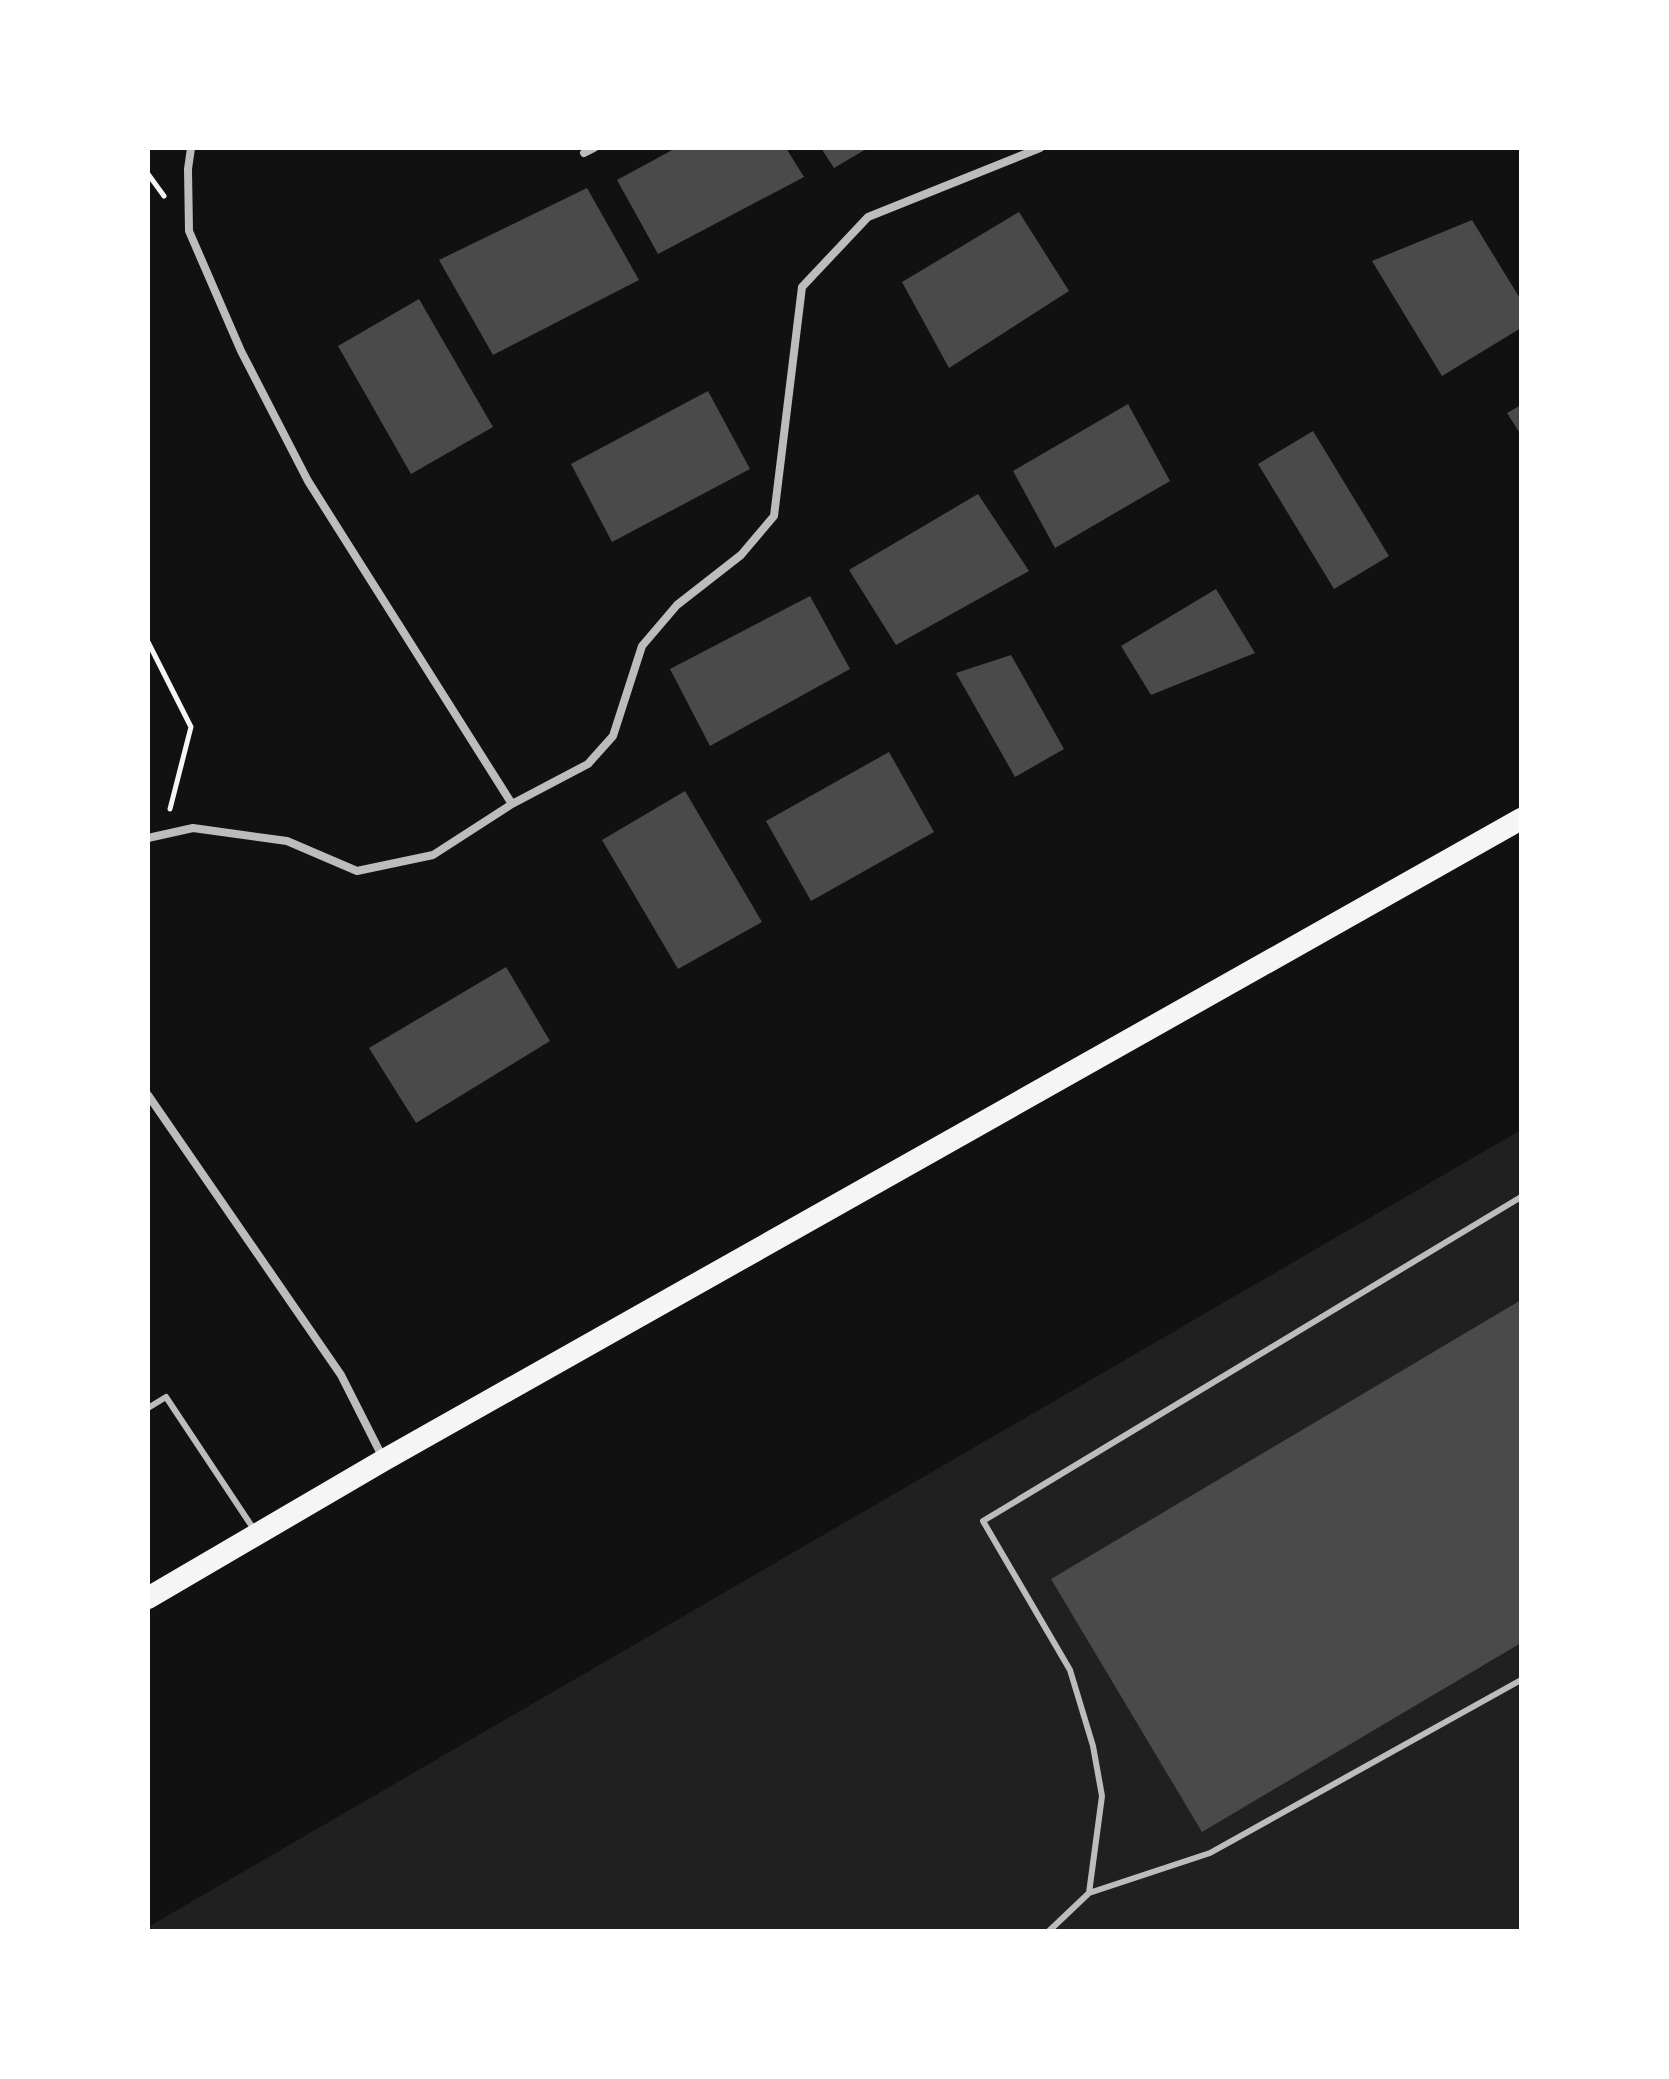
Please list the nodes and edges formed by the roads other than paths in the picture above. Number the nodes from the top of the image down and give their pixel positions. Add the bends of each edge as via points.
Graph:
1 (191, 148) edge
2 (594, 148) edge
3 (1040, 148) edge
4 (584, 153) dead end
5 (512, 804) junction
6 (1521, 819) edge
7 (148, 838) edge
8 (148, 1095) edge
9 (1521, 1197) edge
10 (148, 1408) edge
11 (384, 1460) junction
12 (257, 1534) junction
13 (148, 1598) edge
14 (1521, 1680) edge
15 (1089, 1893) junction
16 (1049, 1931) edge

1 - 5 street via 189,231 241,351 308,481
2 - 4 street
3 - 5 street via 868,217 802,287 774,516 741,555 677,605 642,646 613,736 588,764
5 - 7 street via 433,855 357,871 287,841 193,828
6 - 11 highway
8 - 11 street via 341,1375
9 - 15 lane via 983,1521 1070,1670 1093,1746 1102,1796
10 - 12 lane via 166,1397
11 - 12 highway
12 - 13 highway
14 - 15 lane via 1210,1853
15 - 16 lane

